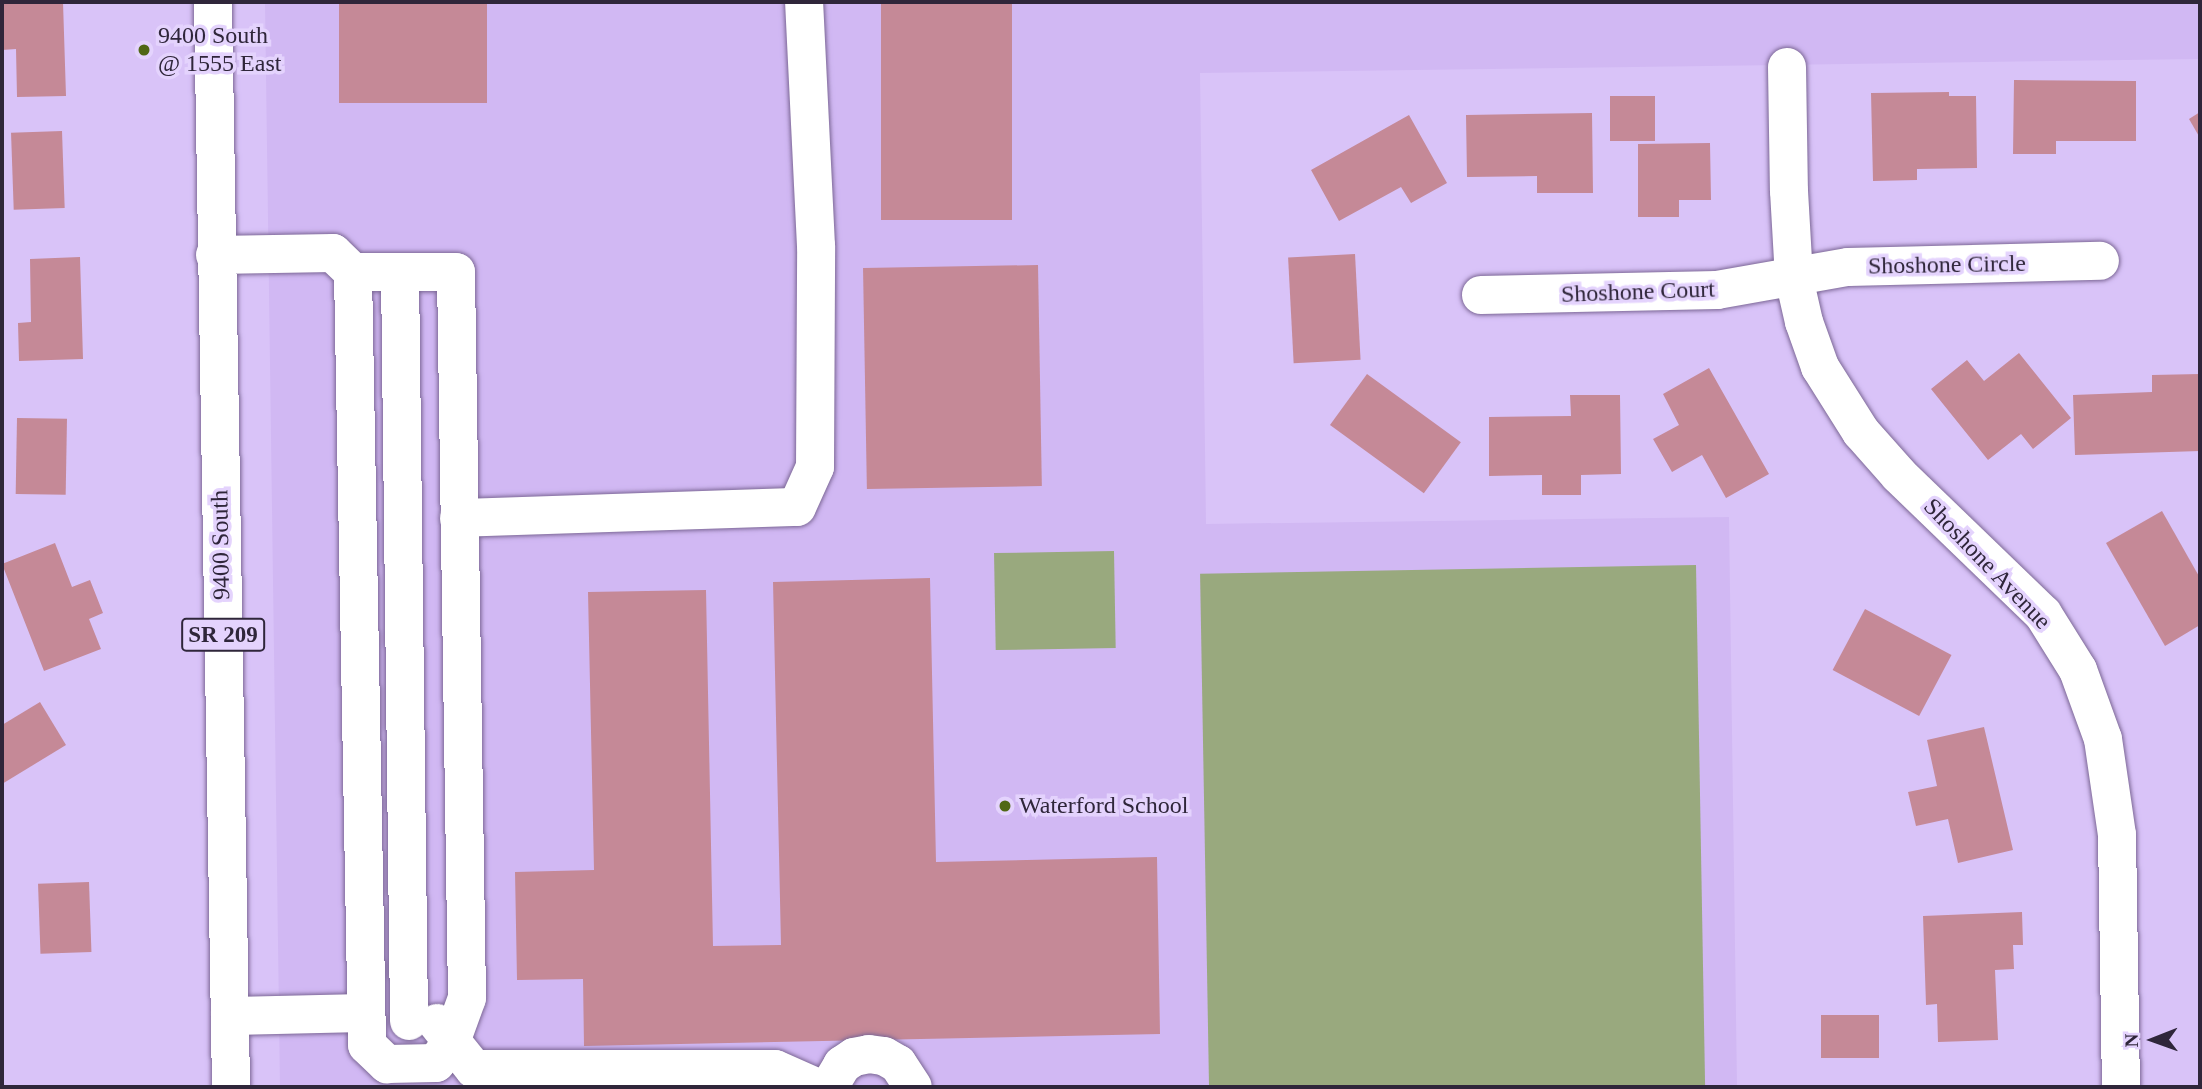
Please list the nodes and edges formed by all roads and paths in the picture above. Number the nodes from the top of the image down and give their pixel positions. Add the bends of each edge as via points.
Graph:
1 (213, 2) edge
2 (804, 2) edge
3 (1787, 67) dead end
4 (215, 255) junction
5 (2100, 261) dead end
6 (353, 272) junction
7 (400, 272) junction
8 (1794, 278) junction
9 (1481, 295) dead end
10 (459, 518) junction
11 (230, 1016) junction
12 (409, 1021) junction
13 (366, 1029) junction
14 (452, 1042) junction
15 (231, 1087) edge
16 (816, 1087) edge
17 (829, 1087) edge
18 (913, 1087) edge
19 (2122, 1087) edge

1 - 4 street, 9400 South / SR 209
2 - 10 street via 817,246 815,467 797,508
3 - 8 street, Shoshone Avenue
4 - 6 street via 333,253
4 - 11 street, 9400 South / SR 209
5 - 8 street, Shoshone Circle via 1848,267
6 - 7 street
6 - 13 street
7 - 10 street via 456,272
7 - 12 street
8 - 9 street, Shoshone Court via 1717,290
8 - 19 street, Shoshone Avenue via 1820,367 1861,432 1899,475 2043,614 2078,670 2103,738 2118,835
10 - 14 street via 467,998
11 - 13 street
11 - 15 street, 9400 South / SR 209
12 - 13 street via 386,1021
12 - 14 street via 436,1021
13 - 14 street via 387,1064 436,1063
14 - 16 street via 474,1069 775,1069
17 - 18 street via 842,1065 869,1054 898,1063

